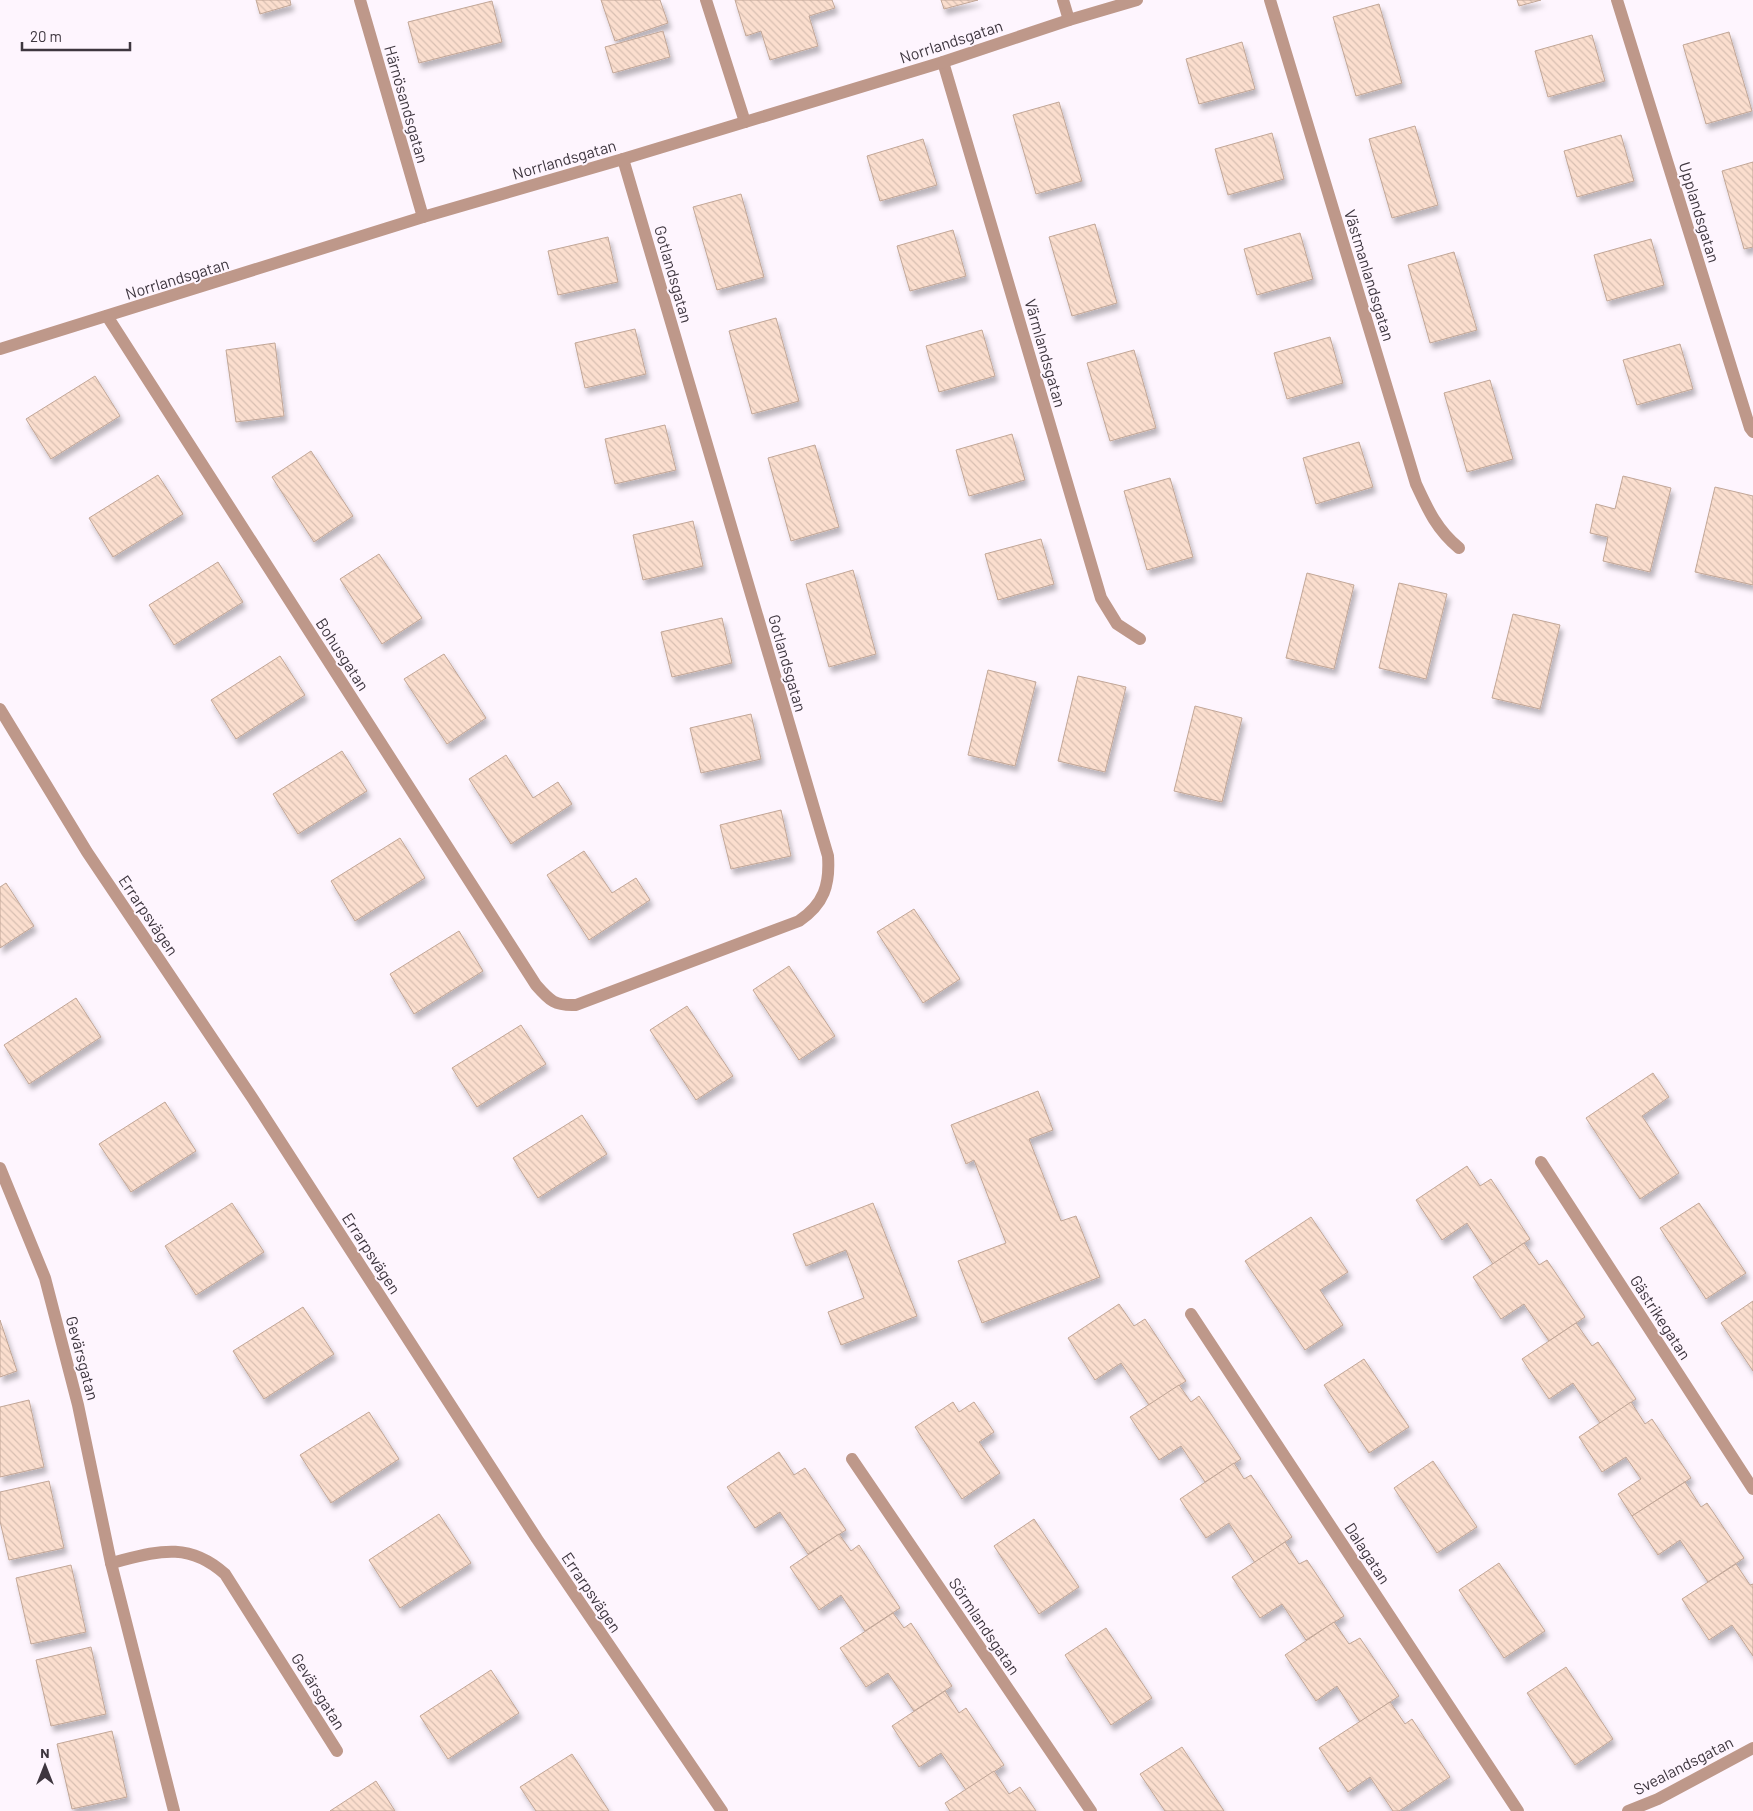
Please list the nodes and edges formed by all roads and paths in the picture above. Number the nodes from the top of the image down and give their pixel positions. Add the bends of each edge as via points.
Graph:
1 (360, 0) edge
2 (706, 0) edge
3 (1063, 0) edge
4 (1138, 0) edge
5 (1270, 0) edge
6 (1617, 0) edge
7 (1069, 20) junction
8 (943, 62) junction
9 (745, 122) junction
10 (623, 159) junction
11 (423, 217) junction
12 (108, 316) junction
13 (0, 349) edge
14 (1753, 432) edge
15 (1459, 548) dead end
16 (1140, 639) dead end
17 (0, 709) edge
18 (558, 1004) joint
19 (1541, 1162) dead end
20 (0, 1168) edge
21 (1191, 1314) dead end
22 (852, 1459) dead end
23 (1753, 1489) edge
24 (112, 1562) junction
25 (1753, 1748) edge
26 (337, 1751) dead end
27 (174, 1811) edge
28 (722, 1811) edge
29 (1091, 1811) edge
30 (1518, 1811) edge
31 (1628, 1811) edge

1 - 11 street, Härnösandsgatan
2 - 9 street
3 - 7 street
4 - 7 street, Norrlandsgatan
5 - 15 street, Västmanlandsgatan via 1416,484 1436,523
6 - 14 street, Upplandsgatan
7 - 8 street, Norrlandsgatan
8 - 9 street, Norrlandsgatan
8 - 16 street, Värmlandsgatan via 1102,598 1118,624
9 - 10 street, Norrlandsgatan
10 - 11 street, Norrlandsgatan
10 - 18 street, Gotlandsgatan via 828,856 829,872 818,905 799,922 592,1000 576,1005
11 - 12 street, Norrlandsgatan
12 - 13 street, Norrlandsgatan
12 - 18 street, Bohusgatan via 536,986
17 - 28 street, Errarpsvägen via 87,852 252,1099 542,1547
19 - 23 street, Gästrikegatan
20 - 24 street, Gevärsgatan via 45,1278 78,1405
21 - 30 street, Dalagatan
22 - 29 street, Sörmlandsgatan
24 - 26 street, Gevärsgatan via 167,1551 185,1552 213,1563 225,1574
24 - 27 street, Gevärsgatan
25 - 31 street, Svealandsgatan via 1658,1799

